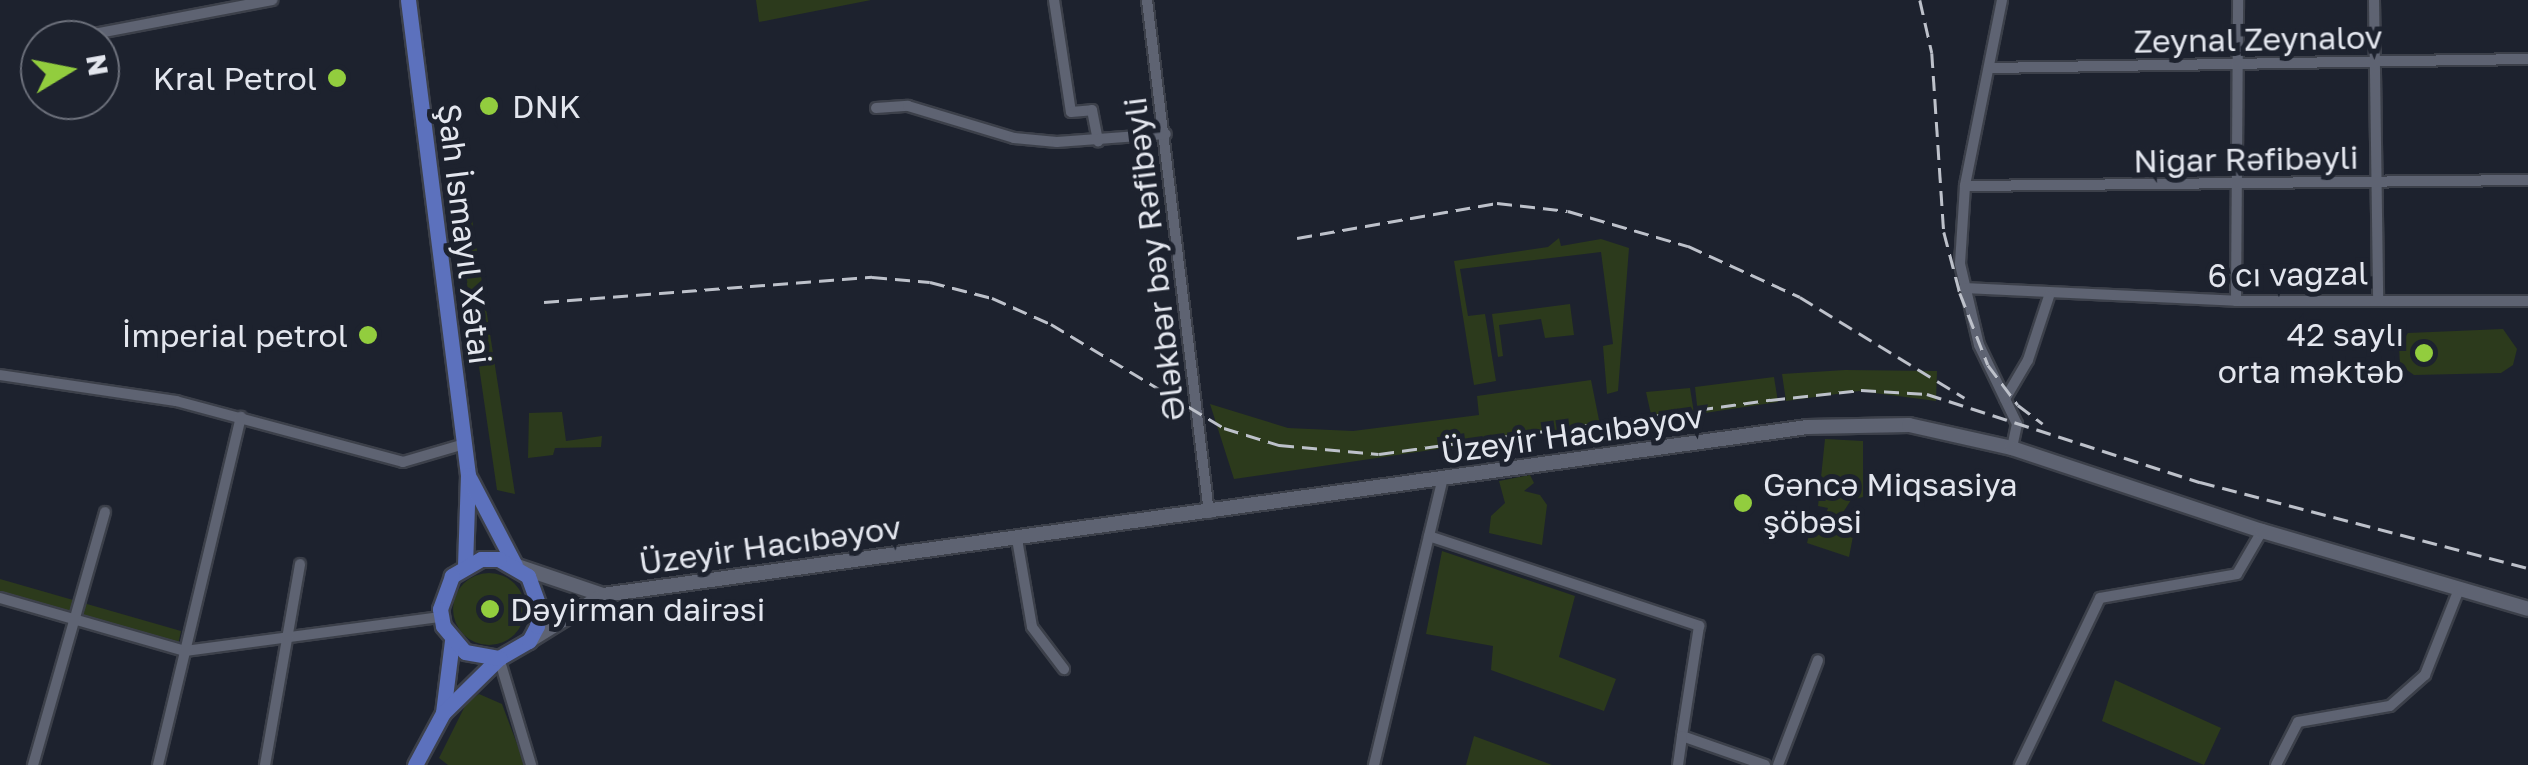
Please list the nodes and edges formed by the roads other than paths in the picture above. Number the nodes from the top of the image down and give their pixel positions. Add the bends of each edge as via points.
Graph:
1 (272, 0) edge
2 (408, 0) edge
3 (1054, 0) edge
4 (1147, 0) edge
5 (2002, 0) edge
6 (2238, 0) edge
7 (2374, 0) edge
8 (120, 29) edge
9 (2528, 58) edge
10 (2375, 62) junction
11 (2238, 65) junction
12 (1989, 68) junction
13 (876, 108) dead end
14 (1166, 134) junction
15 (1098, 141) junction
16 (2528, 180) edge
17 (2378, 183) junction
18 (2236, 184) junction
19 (1964, 186) junction
20 (1964, 288) junction
21 (2049, 296) junction
22 (2378, 297) junction
23 (2236, 301) junction
24 (2528, 302) edge
25 (0, 375) edge
26 (2004, 399) junction
27 (242, 416) junction
28 (464, 444) junction
29 (2012, 448) junction
30 (468, 475) junction
31 (1442, 481) junction
32 (105, 512) dead end
33 (1209, 513) junction
34 (2262, 531) junction
35 (1429, 536) junction
36 (1016, 539) junction
37 (300, 564) dead end
38 (465, 565) junction
39 (515, 565) junction
40 (2459, 589) junction
41 (604, 595) junction
42 (0, 598) edge
43 (2528, 608) edge
44 (441, 617) junction
45 (75, 620) junction
46 (289, 637) junction
47 (452, 641) junction
48 (528, 641) junction
49 (185, 651) junction
50 (499, 658) junction
51 (1818, 660) dead end
52 (1064, 669) dead end
53 (442, 713) junction
54 (1682, 736) junction
55 (421, 763) edge
56 (33, 765) edge
57 (158, 765) edge
58 (265, 765) edge
59 (531, 765) edge
60 (1374, 765) edge
61 (1678, 765) edge
62 (1765, 765) edge
63 (1778, 765) edge
64 (2020, 765) edge
65 (2276, 765) edge

1 - 8 street
2 - 28 main road, Şah İsmayıl Xətai
3 - 15 street via 1071,112 1092,110
4 - 14 street, Ələkbər bəy Rəfibəyli
5 - 12 street
6 - 11 street
7 - 10 street
9 - 10 street, Zeynal Zeynalov
10 - 11 street, Zeynal Zeynalov
10 - 17 street
11 - 12 street, Zeynal Zeynalov
11 - 18 street
12 - 19 street
13 - 15 street via 908,106 1014,138
14 - 15 street
14 - 33 street, Ələkbər bəy Rəfibəyli
16 - 17 street, Nigar Rəfibəyli
17 - 18 street, Nigar Rəfibəyli
17 - 22 street
18 - 19 street, Nigar Rəfibəyli
18 - 23 street
19 - 20 street
20 - 21 street, 6 cı vağzal
20 - 26 street via 1979,345
21 - 23 street, 6 cı vağzal
21 - 26 street via 2028,360
22 - 23 street, 6 cı vağzal
22 - 24 street, 6 cı vağzal
25 - 27 street
26 - 29 street via 2016,424
27 - 28 street via 403,462
27 - 49 street
28 - 30 main road, Şah İsmayıl Xətai
29 - 31 main road, Üzeyir Hacıbəyov via 1909,425 1806,427
29 - 34 main road, Üzeyir Hacıbəyov
30 - 38 main road
30 - 39 main road
31 - 33 main road, Üzeyir Hacıbəyov
31 - 35 street
32 - 45 street
33 - 36 main road, Üzeyir Hacıbəyov
34 - 40 main road, Üzeyir Hacıbəyov
34 - 64 street via 2237,574 2100,598
35 - 54 street via 1700,626
35 - 60 street
36 - 41 main road, Üzeyir Hacıbəyov
36 - 52 street via 1032,627
37 - 46 street
38 - 39 main road via 499,559
38 - 44 main road via 443,591
39 - 41 main road
39 - 48 main road via 537,591 537,626
40 - 43 main road, Üzeyir Hacıbəyov
40 - 65 street via 2425,675 2390,706 2298,722
41 - 48 main road
42 - 45 street
44 - 46 street
44 - 47 main road
45 - 49 street
45 - 56 street
46 - 49 street
46 - 58 street
47 - 50 main road via 481,658
47 - 53 main road
48 - 50 main road
49 - 57 street
50 - 53 main road
50 - 59 street
51 - 63 street
53 - 55 main road
54 - 61 street
54 - 62 street

